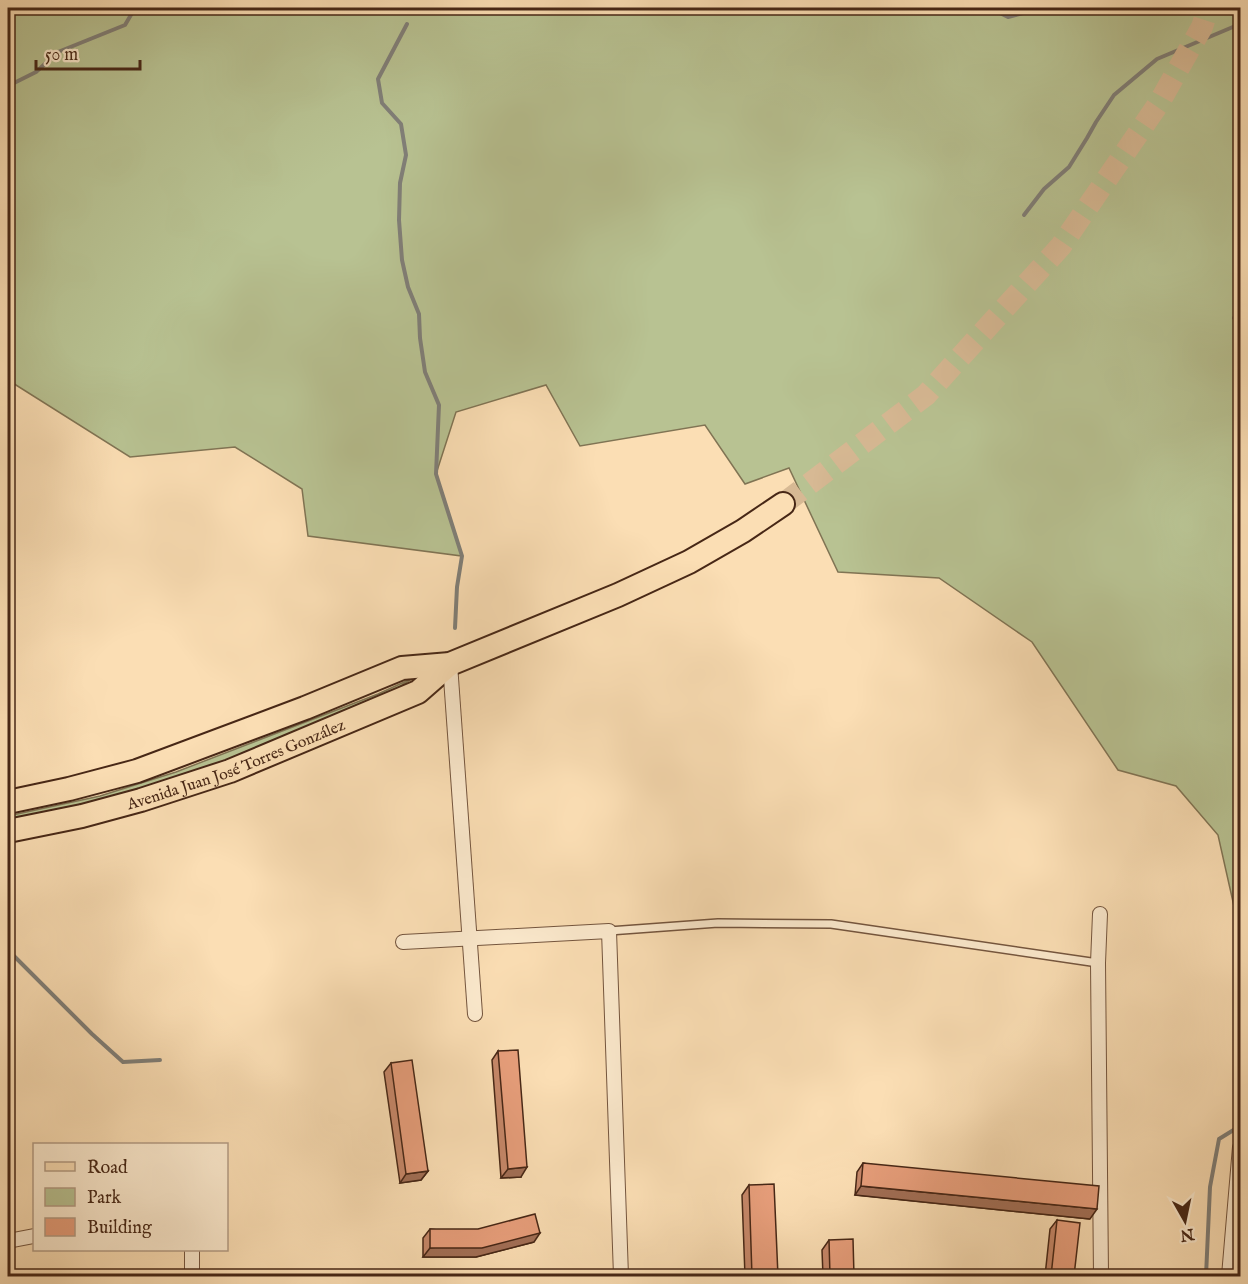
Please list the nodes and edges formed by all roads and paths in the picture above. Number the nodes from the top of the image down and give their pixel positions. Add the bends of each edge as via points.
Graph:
1 (783, 504) tunnel mouth
2 (450, 664) junction
3 (8, 802) edge
4 (8, 831) edge
5 (1100, 914) dead end
6 (609, 931) junction
7 (470, 939) junction
8 (403, 942) dead end
9 (1098, 963) junction
10 (475, 1014) dead end
11 (1240, 1147) edge
12 (33, 1236) edge
13 (8, 1241) edge
14 (192, 1251) edge
15 (192, 1276) edge
16 (621, 1276) edge
17 (1101, 1276) edge
18 (1229, 1276) edge

1 - 2 main road, Avenida Juan José Torres González via 689,562
2 - 3 main road, Avenida Juan José Torres González via 402,668 137,771
2 - 4 main road, Avenida Juan José Torres González via 418,692 230,771 82,816
2 - 7 street
5 - 9 street
6 - 7 street
6 - 9 lane via 718,923 831,924
6 - 16 street
7 - 8 street
7 - 10 street
9 - 17 street
11 - 18 street
12 - 13 street
14 - 15 street

